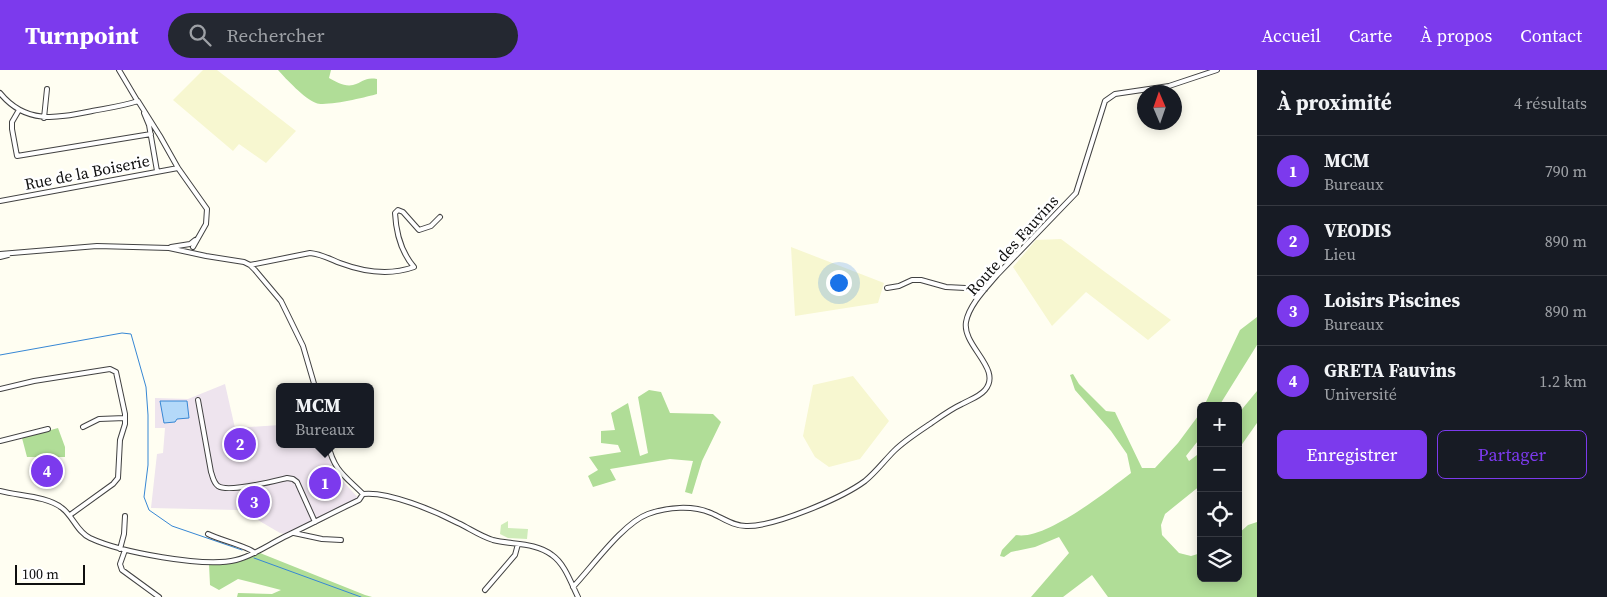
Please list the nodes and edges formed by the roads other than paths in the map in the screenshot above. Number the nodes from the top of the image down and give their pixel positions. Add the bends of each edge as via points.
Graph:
1 (119, 70) edge
2 (1218, 70) edge
3 (47, 89) dead end
4 (0, 93) edge
5 (138, 101) junction
6 (18, 110) junction
7 (44, 118) junction
8 (151, 136) junction
9 (160, 136) junction
10 (178, 168) junction
11 (157, 171) junction
12 (0, 201) edge
13 (440, 217) dead end
14 (190, 246) junction
15 (169, 248) junction
16 (188, 252) junction
17 (0, 255) edge
18 (200, 255) junction
19 (250, 265) junction
20 (887, 288) dead end
21 (986, 289) junction
22 (314, 383) edge
23 (0, 389) edge
24 (198, 400) dead end
25 (125, 418) junction
26 (83, 427) dead end
27 (48, 429) dead end
28 (0, 441) edge
29 (329, 448) edge
30 (0, 491) edge
31 (362, 494) junction
32 (70, 515) junction
33 (125, 516) dead end
34 (315, 522) junction
35 (294, 533) junction
36 (208, 534) dead end
37 (341, 540) dead end
38 (518, 544) junction
39 (122, 549) junction
40 (255, 553) junction
41 (573, 587) junction
42 (485, 590) dead end
43 (159, 597) edge
44 (578, 597) edge

1 - 5 street
2 - 21 street, Route des Fauvins via 1176,84 1108,98 1076,193
3 - 7 street
4 - 6 street
5 - 7 street
5 - 8 street
5 - 9 street
6 - 7 street
6 - 8 street via 12,122 18,156
8 - 9 street
8 - 11 street
9 - 10 street
10 - 11 street, Rue de la Boiserie
10 - 14 street via 207,209 206,224
11 - 12 street, Rue de la Boiserie
13 - 19 street via 431,226 420,230 402,212 398,210 395,213 396,229 414,267 375,272 310,253
14 - 15 street
14 - 16 street
14 - 16 street via 184,248
14 - 18 street
15 - 16 street
15 - 17 street via 96,246
16 - 18 street
18 - 19 street
19 - 22 street via 286,310 303,346
20 - 21 street via 921,280 946,287
21 - 41 street, Route des Fauvins via 968,315 966,327 969,340 988,369 986,388 905,442 866,480 794,516 754,526 736,525 712,513 686,507 648,514 640,517 607,547
23 - 25 street via 112,370 116,372
24 - 34 street via 214,481 227,488 293,479
25 - 26 street via 100,419
25 - 32 street via 117,481
27 - 28 street
29 - 31 street via 338,470
30 - 32 street via 52,502
31 - 34 street via 361,498
31 - 38 street via 407,503 442,515 491,539
32 - 39 street via 88,537
33 - 39 street
34 - 35 street
35 - 37 street
35 - 40 street
36 - 40 street
38 - 41 street via 536,547 554,556
38 - 42 street via 515,555
39 - 40 street via 216,562
39 - 43 street via 122,570
41 - 44 street

